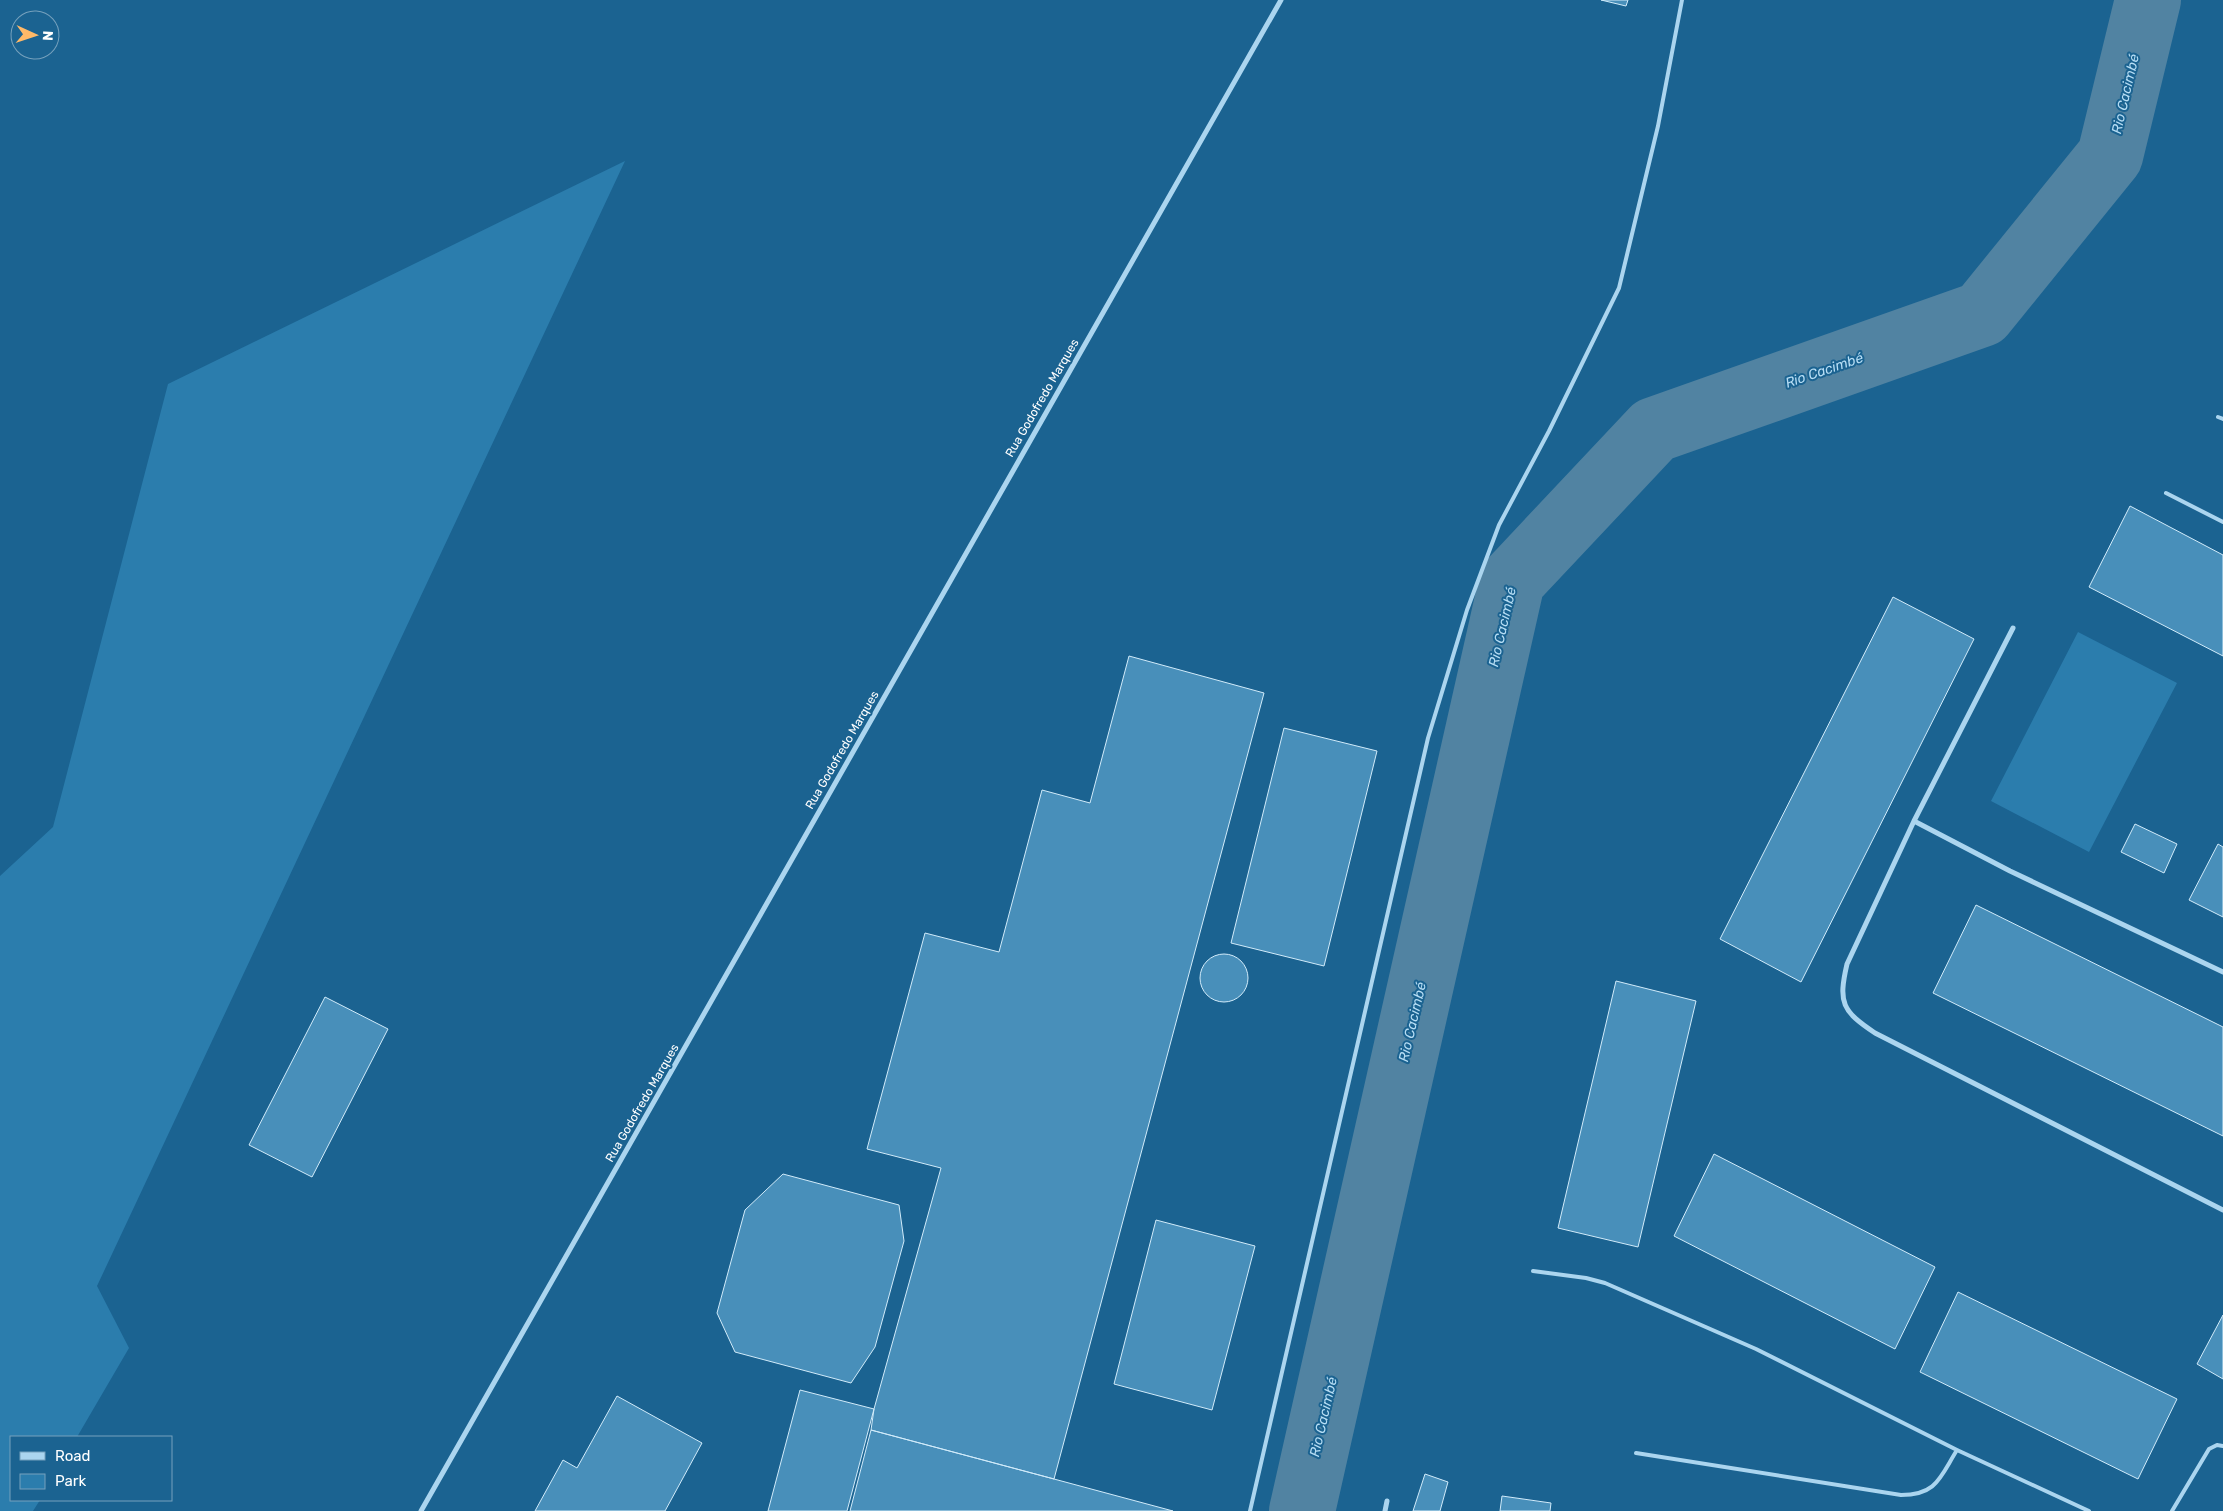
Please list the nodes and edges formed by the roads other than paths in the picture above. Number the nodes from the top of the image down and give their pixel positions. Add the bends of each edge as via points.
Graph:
1 (1281, 0) edge
2 (1682, 0) edge
3 (2166, 493) dead end
4 (2223, 522) edge
5 (2013, 628) dead end
6 (1914, 821) junction
7 (2223, 972) edge
8 (2223, 1210) edge
9 (1532, 1271) dead end
10 (2223, 1446) edge
11 (1958, 1450) junction
12 (1636, 1453) dead end
13 (1387, 1500) dead end
14 (421, 1511) edge
15 (1250, 1511) edge
16 (1385, 1511) edge
17 (2090, 1511) edge
18 (2172, 1511) edge

1 - 14 street, Rua Godofredo Marques
2 - 15 lane via 1658,126 1619,288 1549,432 1499,525 1467,610 1428,738
3 - 4 lane
5 - 6 street
6 - 7 street via 2010,871
6 - 8 street via 1847,964 1842,986 1843,1004 1855,1020
9 - 11 lane via 1605,1283 1756,1349
10 - 18 lane via 2209,1449
11 - 12 lane via 1934,1485 1926,1492 1914,1495
11 - 17 lane
13 - 16 street

